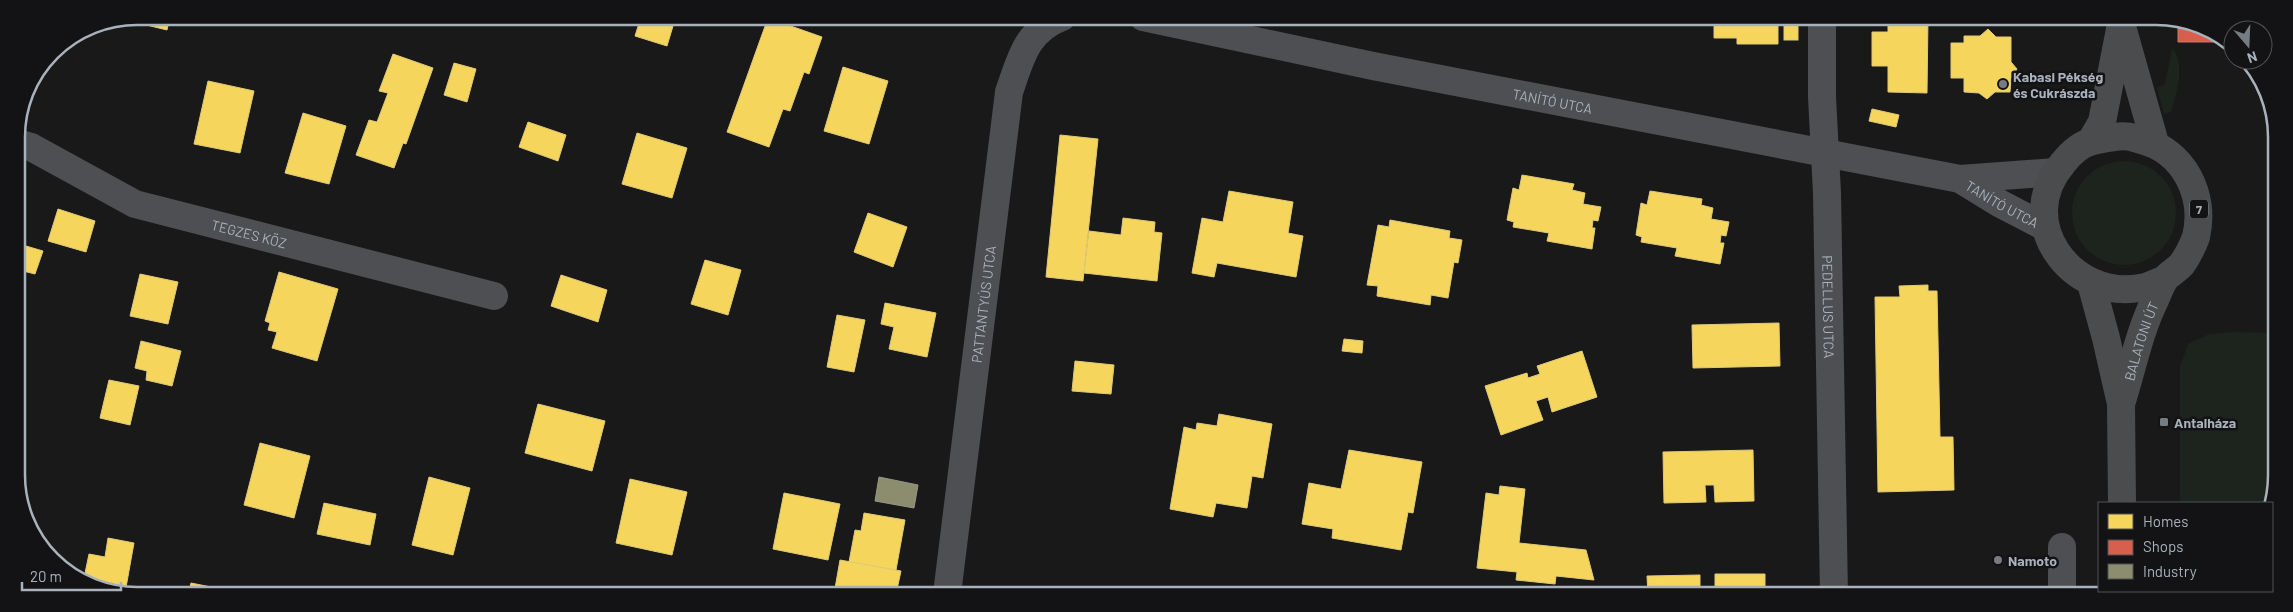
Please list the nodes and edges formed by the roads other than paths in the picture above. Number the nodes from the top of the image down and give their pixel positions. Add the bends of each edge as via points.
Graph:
1 (1045, 25) edge
2 (1181, 25) edge
3 (1822, 25) edge
4 (2122, 25) edge
5 (2123, 25) edge
6 (2091, 141) junction
7 (2155, 144) junction
8 (25, 145) edge
9 (1825, 154) junction
10 (2056, 172) junction
11 (1960, 179) junction
12 (2045, 226) junction
13 (2165, 279) junction
14 (2091, 283) junction
15 (494, 296) dead end
16 (2121, 404) junction
17 (2122, 502) edge
18 (2062, 547) dead end
19 (948, 587) edge
20 (1834, 587) edge
21 (2062, 587) edge

1 - 19 street, PATTANTYÚS UTCA via 1025,47 1009,92
2 - 9 street, TANÍTÓ UTCA
3 - 9 street, PEDELLUS UTCA
4 - 6 main road, BALATONI ÚT / 7 via 2102,122
5 - 7 main road, BALATONI ÚT / 7
6 - 7 main road, BALATONI ÚT / 7 via 2124,135
6 - 10 main road, BALATONI ÚT / 7 via 2071,154
7 - 13 main road, BALATONI ÚT / 7 via 2173,155 2192,183 2200,210 2195,239 2181,264
8 - 15 street, TEGZES KÖZ via 135,204
9 - 11 street, TANÍTÓ UTCA
9 - 20 street, PEDELLUS UTCA
10 - 11 street, TANÍTÓ UTCA
10 - 12 main road, BALATONI ÚT / 7 via 2044,207
11 - 12 street, TANÍTÓ UTCA
12 - 14 main road, BALATONI ÚT / 7 via 2054,250 2070,269
13 - 14 main road, BALATONI ÚT / 7 via 2142,288 2116,290
13 - 16 main road, BALATONI ÚT / 7 via 2154,301
14 - 16 main road, BALATONI ÚT / 7
16 - 17 main road, BALATONI ÚT / 7
18 - 21 street

